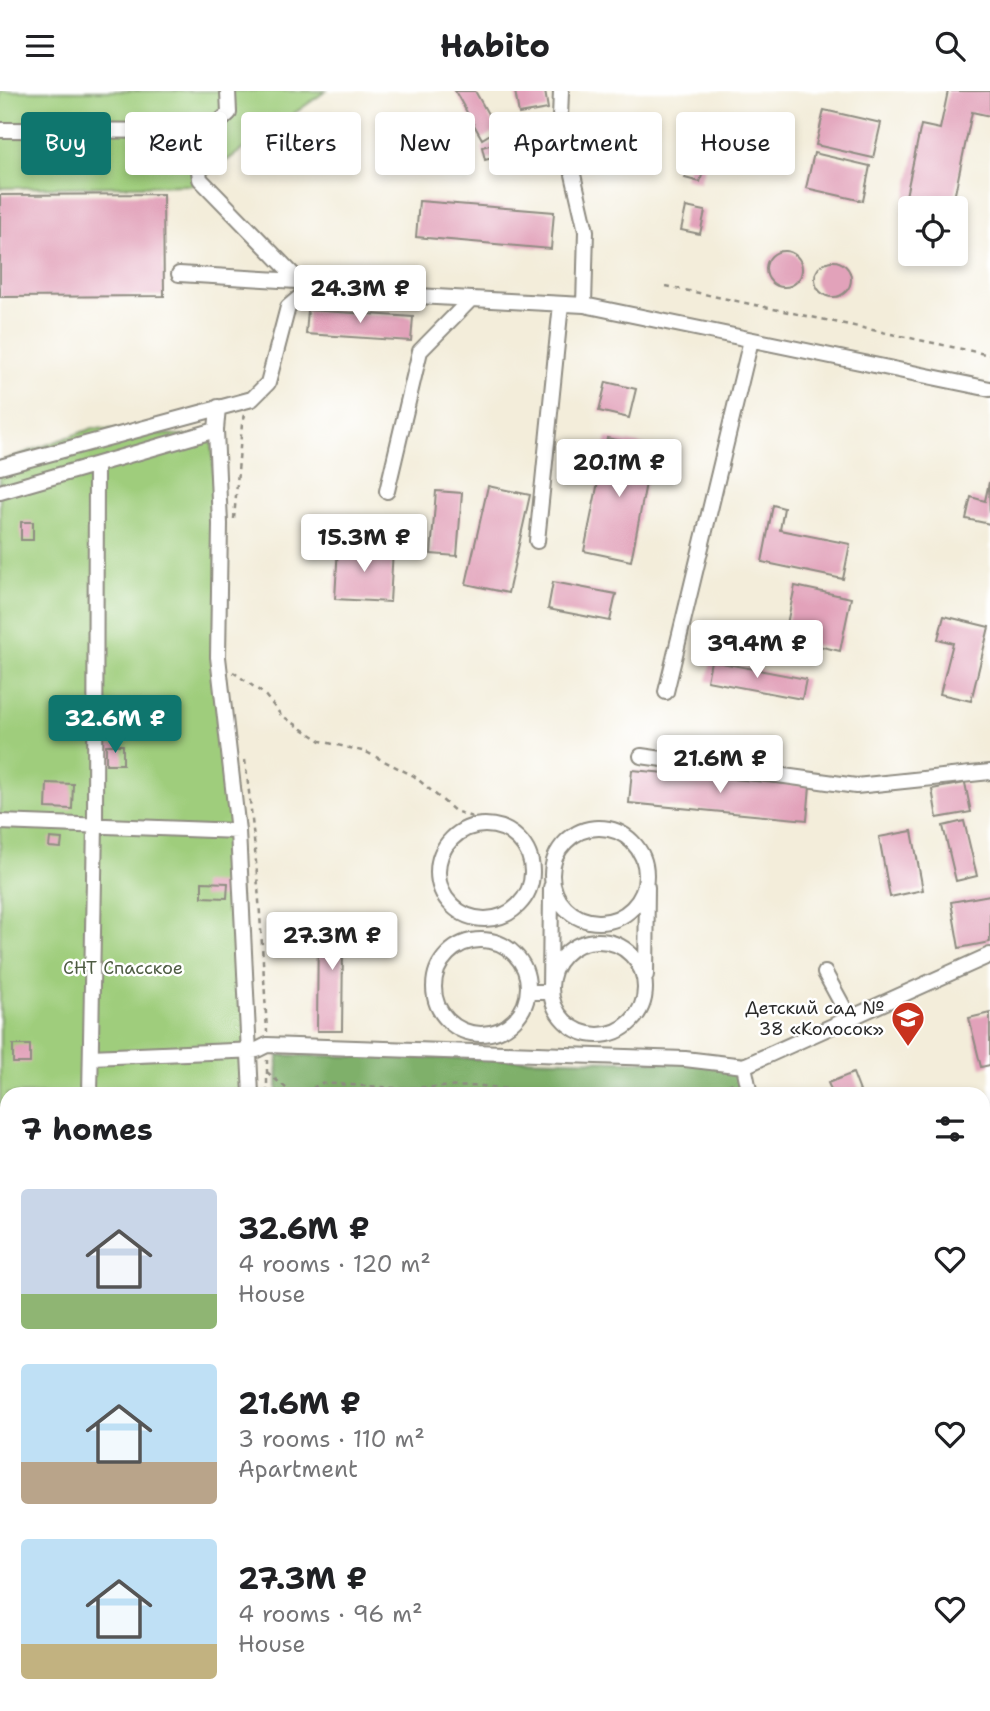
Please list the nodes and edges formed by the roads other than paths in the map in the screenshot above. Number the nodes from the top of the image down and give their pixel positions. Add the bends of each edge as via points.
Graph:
1 (228, 91) edge
2 (561, 91) edge
3 (227, 115) edge
4 (0, 130) edge
5 (125, 131) edge
6 (200, 175) edge
7 (179, 274) dead end
8 (303, 285) junction
9 (471, 299) junction
10 (561, 304) junction
11 (584, 305) junction
12 (751, 339) junction
13 (990, 389) edge
14 (218, 407) junction
15 (216, 430) junction
16 (96, 465) junction
17 (0, 467) edge
18 (387, 491) dead end
19 (0, 492) edge
20 (537, 541) dead end
21 (666, 692) dead end
22 (641, 756) dead end
23 (990, 772) edge
24 (0, 822) edge
25 (95, 824) junction
26 (238, 831) junction
27 (647, 871) junction
28 (551, 878) junction
29 (464, 916) junction
30 (478, 939) junction
31 (990, 955) edge
32 (825, 973) dead end
33 (646, 985) junction
34 (528, 992) junction
35 (550, 992) junction
36 (850, 1019) junction
37 (248, 1051) junction
38 (91, 1057) junction
39 (90, 1087) edge
40 (251, 1087) edge

1 - 3 street
2 - 11 street via 560,118 586,231
4 - 5 street
6 - 8 street
7 - 8 street
8 - 9 street
8 - 14 street via 288,307 268,383 252,399
9 - 10 street
9 - 18 street via 420,351
10 - 11 street
10 - 20 street
11 - 12 street
12 - 13 street
12 - 21 street
14 - 15 street
14 - 17 street
15 - 16 street
15 - 26 street via 218,657
16 - 19 street
16 - 25 street
22 - 23 street via 856,786
24 - 25 street
25 - 26 street
25 - 38 street
26 - 37 street
27 - 28 street via 639,848 630,840 620,832 596,827 572,835 564,844 556,854
27 - 28 street via 643,896 626,915 603,923 579,918 560,902
27 - 33 street
28 - 35 street
29 - 29 street via 488,920 512,912 528,893 533,869 524,846 506,829 481,825 458,833 442,851 437,876 445,899
29 - 30 street
30 - 34 street via 502,944 521,960
30 - 34 street via 454,947 438,966 433,990 442,1014 461,1030 485,1035 508,1026 525,1008
31 - 36 street
32 - 36 street
33 - 35 street via 641,1009 625,1028 601,1036 577,1032 558,1016
33 - 35 street via 638,961 619,945 594,941 571,949 555,968
34 - 35 street
36 - 37 street via 747,1078 685,1059 267,1045
37 - 38 street
37 - 40 street
38 - 39 street

